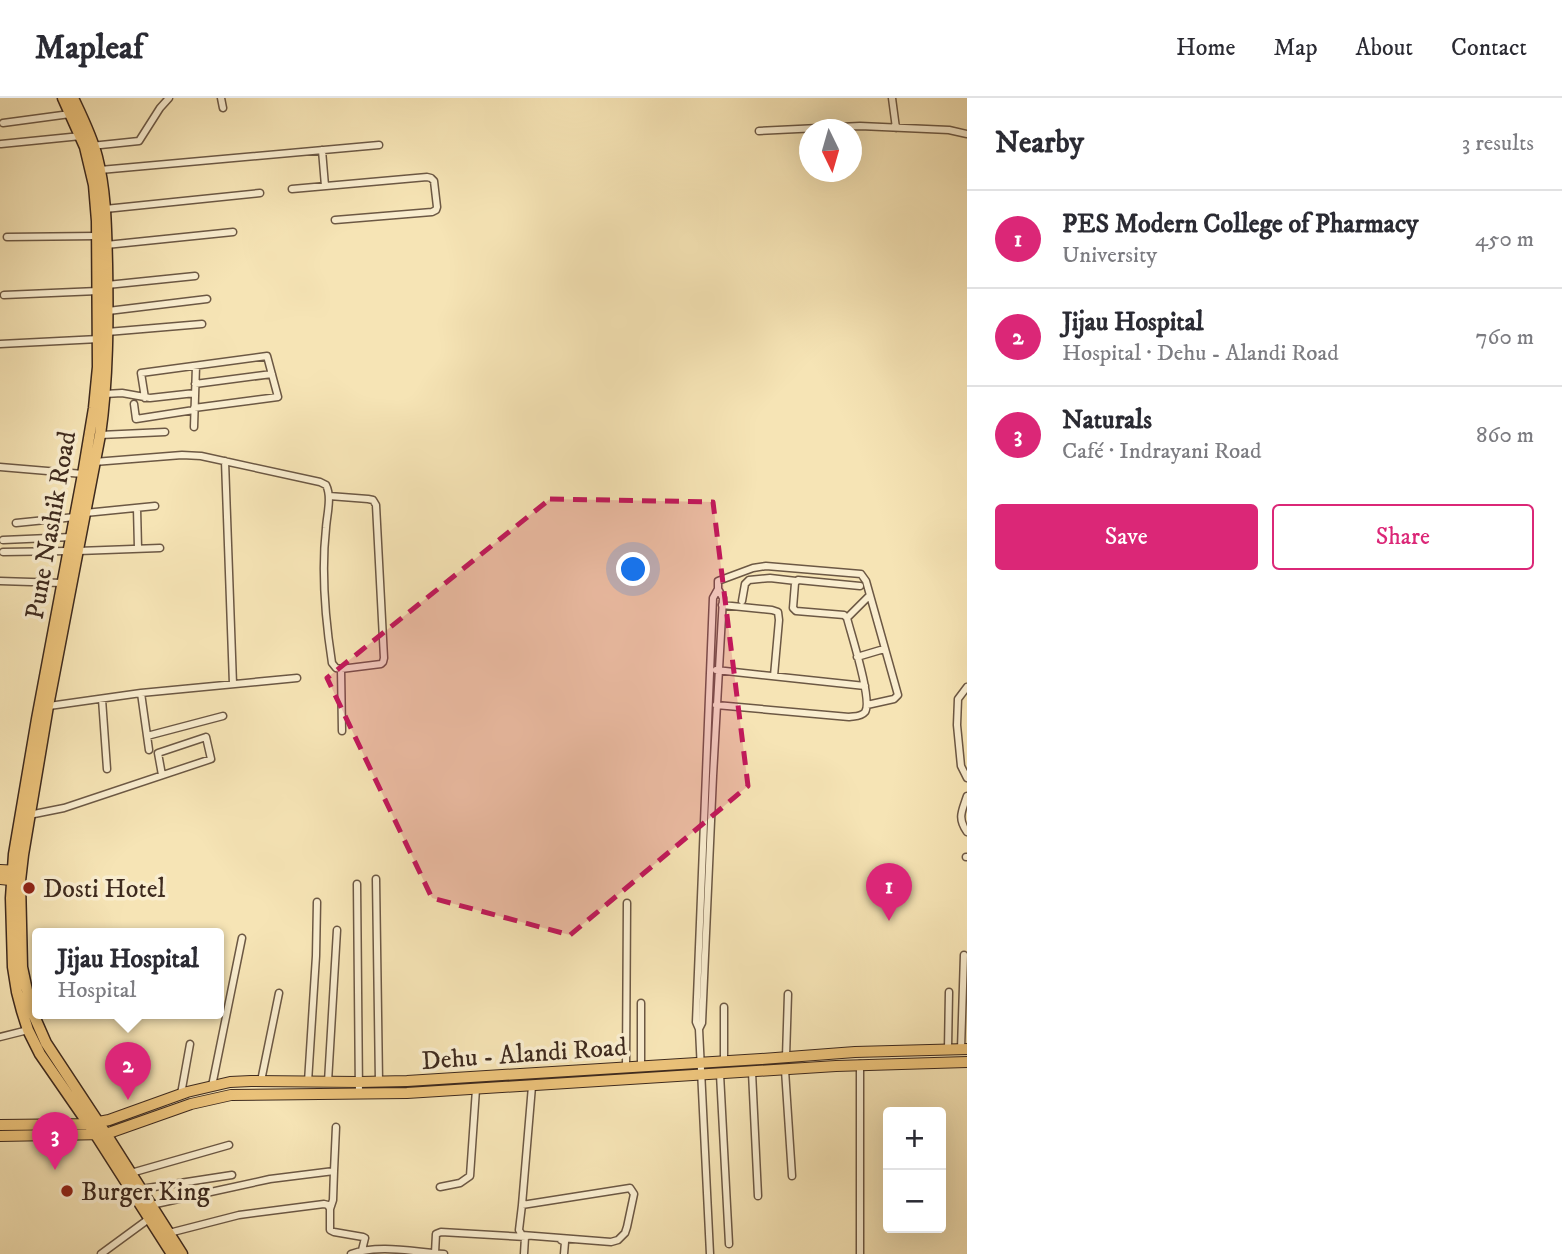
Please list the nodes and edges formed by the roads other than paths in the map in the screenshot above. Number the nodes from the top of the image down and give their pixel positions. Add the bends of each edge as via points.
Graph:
1 (169, 98) edge
2 (221, 98) edge
3 (892, 98) edge
4 (71, 99) edge
5 (223, 108) dead end
6 (70, 114) junction
7 (3, 123) dead end
8 (896, 128) junction
9 (759, 131) dead end
10 (967, 134) edge
11 (87, 143) junction
12 (1, 144) edge
13 (379, 145) dead end
14 (321, 150) junction
15 (100, 170) junction
16 (325, 186) junction
17 (292, 189) dead end
18 (260, 193) dead end
19 (105, 209) junction
20 (335, 220) dead end
21 (233, 232) dead end
22 (97, 236) junction
23 (7, 237) dead end
24 (106, 245) junction
25 (195, 276) dead end
26 (103, 288) junction
27 (4, 295) dead end
28 (207, 299) dead end
29 (107, 311) junction
30 (202, 324) dead end
31 (103, 336) junction
32 (0, 344) edge
33 (196, 366) junction
34 (272, 374) junction
35 (195, 384) junction
36 (195, 393) junction
37 (105, 394) junction
38 (145, 398) junction
39 (134, 404) dead end
40 (194, 409) junction
41 (194, 427) dead end
42 (165, 432) dead end
43 (100, 435) junction
44 (225, 461) junction
45 (94, 462) junction
46 (0, 467) edge
47 (83, 474) junction
48 (329, 496) junction
49 (155, 506) dead end
50 (137, 508) junction
51 (80, 515) junction
52 (16, 523) dead end
53 (72, 537) junction
54 (3, 540) dead end
55 (138, 548) junction
56 (160, 548) dead end
57 (73, 551) junction
58 (3, 552) dead end
59 (0, 581) edge
60 (796, 581) junction
61 (62, 583) junction
62 (860, 586) dead end
63 (719, 589) junction
64 (869, 596) junction
65 (742, 600) dead end
66 (723, 605) junction
67 (847, 618) junction
68 (884, 649) junction
69 (857, 657) junction
70 (341, 669) junction
71 (715, 670) junction
72 (774, 676) junction
73 (297, 678) dead end
74 (233, 684) junction
75 (865, 686) junction
76 (967, 687) edge
77 (141, 693) junction
78 (102, 699) junction
79 (720, 705) junction
80 (867, 705) junction
81 (48, 706) junction
82 (223, 716) dead end
83 (342, 731) dead end
84 (146, 736) junction
85 (149, 750) dead end
86 (107, 769) dead end
87 (162, 775) junction
88 (967, 778) edge
89 (967, 796) edge
90 (29, 815) junction
91 (967, 832) edge
92 (0, 870) edge
93 (13, 877) edge
94 (376, 879) dead end
95 (357, 884) dead end
96 (317, 902) dead end
97 (627, 902) dead end
98 (337, 930) dead end
99 (6, 935) edge
100 (242, 938) dead end
101 (964, 955) dead end
102 (700, 984) junction
103 (949, 992) dead end
104 (279, 993) dead end
105 (788, 994) dead end
106 (641, 1003) dead end
107 (724, 1006) dead end
108 (32, 1011) edge
109 (35, 1019) edge
110 (28, 1030) junction
111 (0, 1037) edge
112 (190, 1044) dead end
113 (948, 1049) junction
114 (964, 1049) edge
115 (786, 1057) junction
116 (724, 1061) junction
117 (967, 1062) edge
118 (701, 1063) junction
119 (860, 1064) junction
120 (641, 1066) junction
121 (626, 1068) junction
122 (785, 1070) junction
123 (751, 1072) junction
124 (720, 1074) junction
125 (702, 1075) junction
126 (261, 1081) junction
127 (308, 1082) junction
128 (328, 1082) junction
129 (359, 1082) junction
130 (379, 1082) junction
131 (212, 1086) junction
132 (533, 1086) junction
133 (476, 1089) junction
134 (181, 1094) junction
135 (359, 1094) junction
136 (94, 1124) junction
137 (0, 1125) edge
138 (336, 1127) dead end
139 (101, 1135) junction
140 (0, 1136) edge
141 (229, 1145) dead end
142 (334, 1171) junction
143 (131, 1173) junction
144 (232, 1175) dead end
145 (792, 1177) dead end
146 (440, 1187) dead end
147 (141, 1189) junction
148 (758, 1196) dead end
149 (151, 1205) junction
150 (523, 1205) junction
151 (330, 1209) junction
152 (150, 1218) junction
153 (169, 1233) junction
154 (525, 1237) junction
155 (729, 1244) dead end
156 (362, 1250) junction
157 (389, 1252) edge
158 (435, 1253) edge
159 (101, 1254) edge
160 (172, 1254) edge
161 (182, 1254) edge
162 (351, 1254) edge
163 (443, 1254) edge
164 (524, 1254) edge
165 (564, 1254) edge
166 (710, 1254) edge
167 (860, 1254) edge

1 - 11 street via 139,141
2 - 5 street
3 - 8 street
4 - 6 highway, Pune Nashik Road
4 - 11 highway, Pune Nashik Road
6 - 7 street
6 - 11 highway, Pune Nashik Road
8 - 9 street
8 - 10 street
11 - 12 street
11 - 15 highway, Pune Nashik Road
11 - 22 highway, Pune Nashik Road
13 - 14 street
14 - 15 street
14 - 16 street
15 - 19 highway, Pune Nashik Road
16 - 17 street
16 - 20 street via 427,177 434,181 437,206 432,212
18 - 19 street
19 - 24 highway, Pune Nashik Road
21 - 24 street
22 - 23 street
22 - 26 highway, Pune Nashik Road
24 - 26 highway, Pune Nashik Road
25 - 26 street
26 - 27 street
26 - 29 highway, Pune Nashik Road
26 - 31 highway, Pune Nashik Road
28 - 29 street
29 - 31 highway, Pune Nashik Road
30 - 31 street
31 - 32 street
31 - 37 highway, Pune Nashik Road
31 - 47 highway, Pune Nashik Road
33 - 34 street via 267,356
33 - 35 street
33 - 38 street via 141,373
34 - 35 street
34 - 40 street via 278,397
35 - 36 street
36 - 38 street
36 - 40 street
37 - 38 street
37 - 43 highway, Pune Nashik Road
39 - 40 street via 136,419
40 - 41 street
42 - 43 street
43 - 45 highway, Pune Nashik Road
44 - 45 street via 182,455
44 - 48 street via 320,482
44 - 74 street
45 - 51 highway, Pune Nashik Road
46 - 47 street
47 - 51 highway, Pune Nashik Road
48 - 70 street via 324,605 332,663
48 - 70 street via 368,499 376,505 383,662
49 - 50 street
50 - 51 street
50 - 55 street
51 - 52 street
51 - 53 highway, Pune Nashik Road
51 - 57 highway, Pune Nashik Road
53 - 54 street
53 - 57 highway, Pune Nashik Road
55 - 56 street
55 - 57 street
57 - 58 street
57 - 61 highway, Pune Nashik Road
57 - 81 highway, Pune Nashik Road
59 - 61 street
60 - 62 street
60 - 65 street via 749,580
60 - 67 street via 794,610
61 - 93 highway, Pune Nashik Road
63 - 64 street via 718,581 739,572 776,567 861,574
63 - 66 street
63 - 71 street via 713,598
64 - 67 street
64 - 68 street
66 - 71 street
66 - 72 street via 778,612
67 - 69 street
68 - 69 street
68 - 80 street via 898,695
69 - 75 street
70 - 83 street
71 - 72 street
71 - 79 street
71 - 102 street
72 - 75 street
73 - 74 street
74 - 77 street
75 - 80 street
76 - 88 street via 958,699 957,725 961,766
77 - 78 street
77 - 84 street
78 - 81 street
78 - 86 street
79 - 80 street via 849,717 865,712
79 - 102 street
81 - 90 highway, Pune Nashik Road
82 - 84 street
84 - 85 street
87 - 87 street via 211,759 205,737 158,753
87 - 90 street
89 - 91 street via 960,815
90 - 93 highway, Pune Nashik Road
92 - 93 main road
93 - 99 highway, Pune Nashik Road
93 - 108 highway, Pune Nashik Road via 22,967
94 - 130 street
95 - 129 street
96 - 127 street
97 - 121 street
98 - 128 street
99 - 110 highway, Pune Nashik Road
100 - 131 street
101 - 114 street
102 - 118 street via 696,1022
103 - 113 street
104 - 126 street
105 - 115 street
106 - 120 street
107 - 116 street
109 - 136 highway, Pune Nashik Road
110 - 111 street
110 - 136 highway, Pune Nashik Road via 40,1054
112 - 134 street
113 - 114 main road, Dehu - Alandi Road
113 - 115 main road, Dehu - Alandi Road
115 - 116 main road, Dehu - Alandi Road
116 - 118 main road, Dehu - Alandi Road
117 - 119 main road, Dehu - Alandi Road
118 - 120 main road, Dehu - Alandi Road
118 - 125 street
119 - 122 main road, Dehu - Alandi Road
119 - 167 street
120 - 121 main road, Dehu - Alandi Road
121 - 130 main road, Dehu - Alandi Road
122 - 123 main road, Dehu - Alandi Road
122 - 145 street
123 - 124 main road, Dehu - Alandi Road
123 - 148 street
124 - 125 main road, Dehu - Alandi Road
124 - 155 street
125 - 132 main road, Dehu - Alandi Road
125 - 166 street
126 - 127 main road, Dehu - Alandi Road
126 - 131 main road, Dehu - Alandi Road
127 - 128 main road, Dehu - Alandi Road
128 - 129 main road, Dehu - Alandi Road
129 - 130 main road, Dehu - Alandi Road
129 - 135 street
131 - 134 main road, Dehu - Alandi Road
132 - 133 main road, Dehu - Alandi Road
132 - 150 street
133 - 135 main road, Dehu - Alandi Road
133 - 146 street via 470,1176
134 - 136 main road, Dehu - Alandi Road
135 - 139 main road, Dehu - Alandi Road via 231,1095
136 - 137 main road, Dehu - Alandi Road
136 - 139 highway, Pune Nashik Road
138 - 142 street
139 - 140 main road, Dehu - Alandi Road
139 - 143 highway, Pune Nashik Road
139 - 152 highway, Pune Nashik Road
141 - 143 street
142 - 149 street via 270,1179
142 - 151 street
143 - 147 highway, Pune Nashik Road
144 - 147 street
147 - 149 highway, Pune Nashik Road
149 - 153 highway, Pune Nashik Road
150 - 150 street via 522,1235 611,1242 625,1233 634,1194 630,1188
151 - 153 street via 324,1204 250,1213
151 - 156 street via 330,1230 365,1238
152 - 159 street
152 - 160 highway, Pune Nashik Road
153 - 161 highway, Pune Nashik Road
154 - 158 street via 441,1232 436,1234
154 - 164 street
154 - 165 street via 564,1240
156 - 157 street
156 - 162 street
157 - 158 street
158 - 163 street

